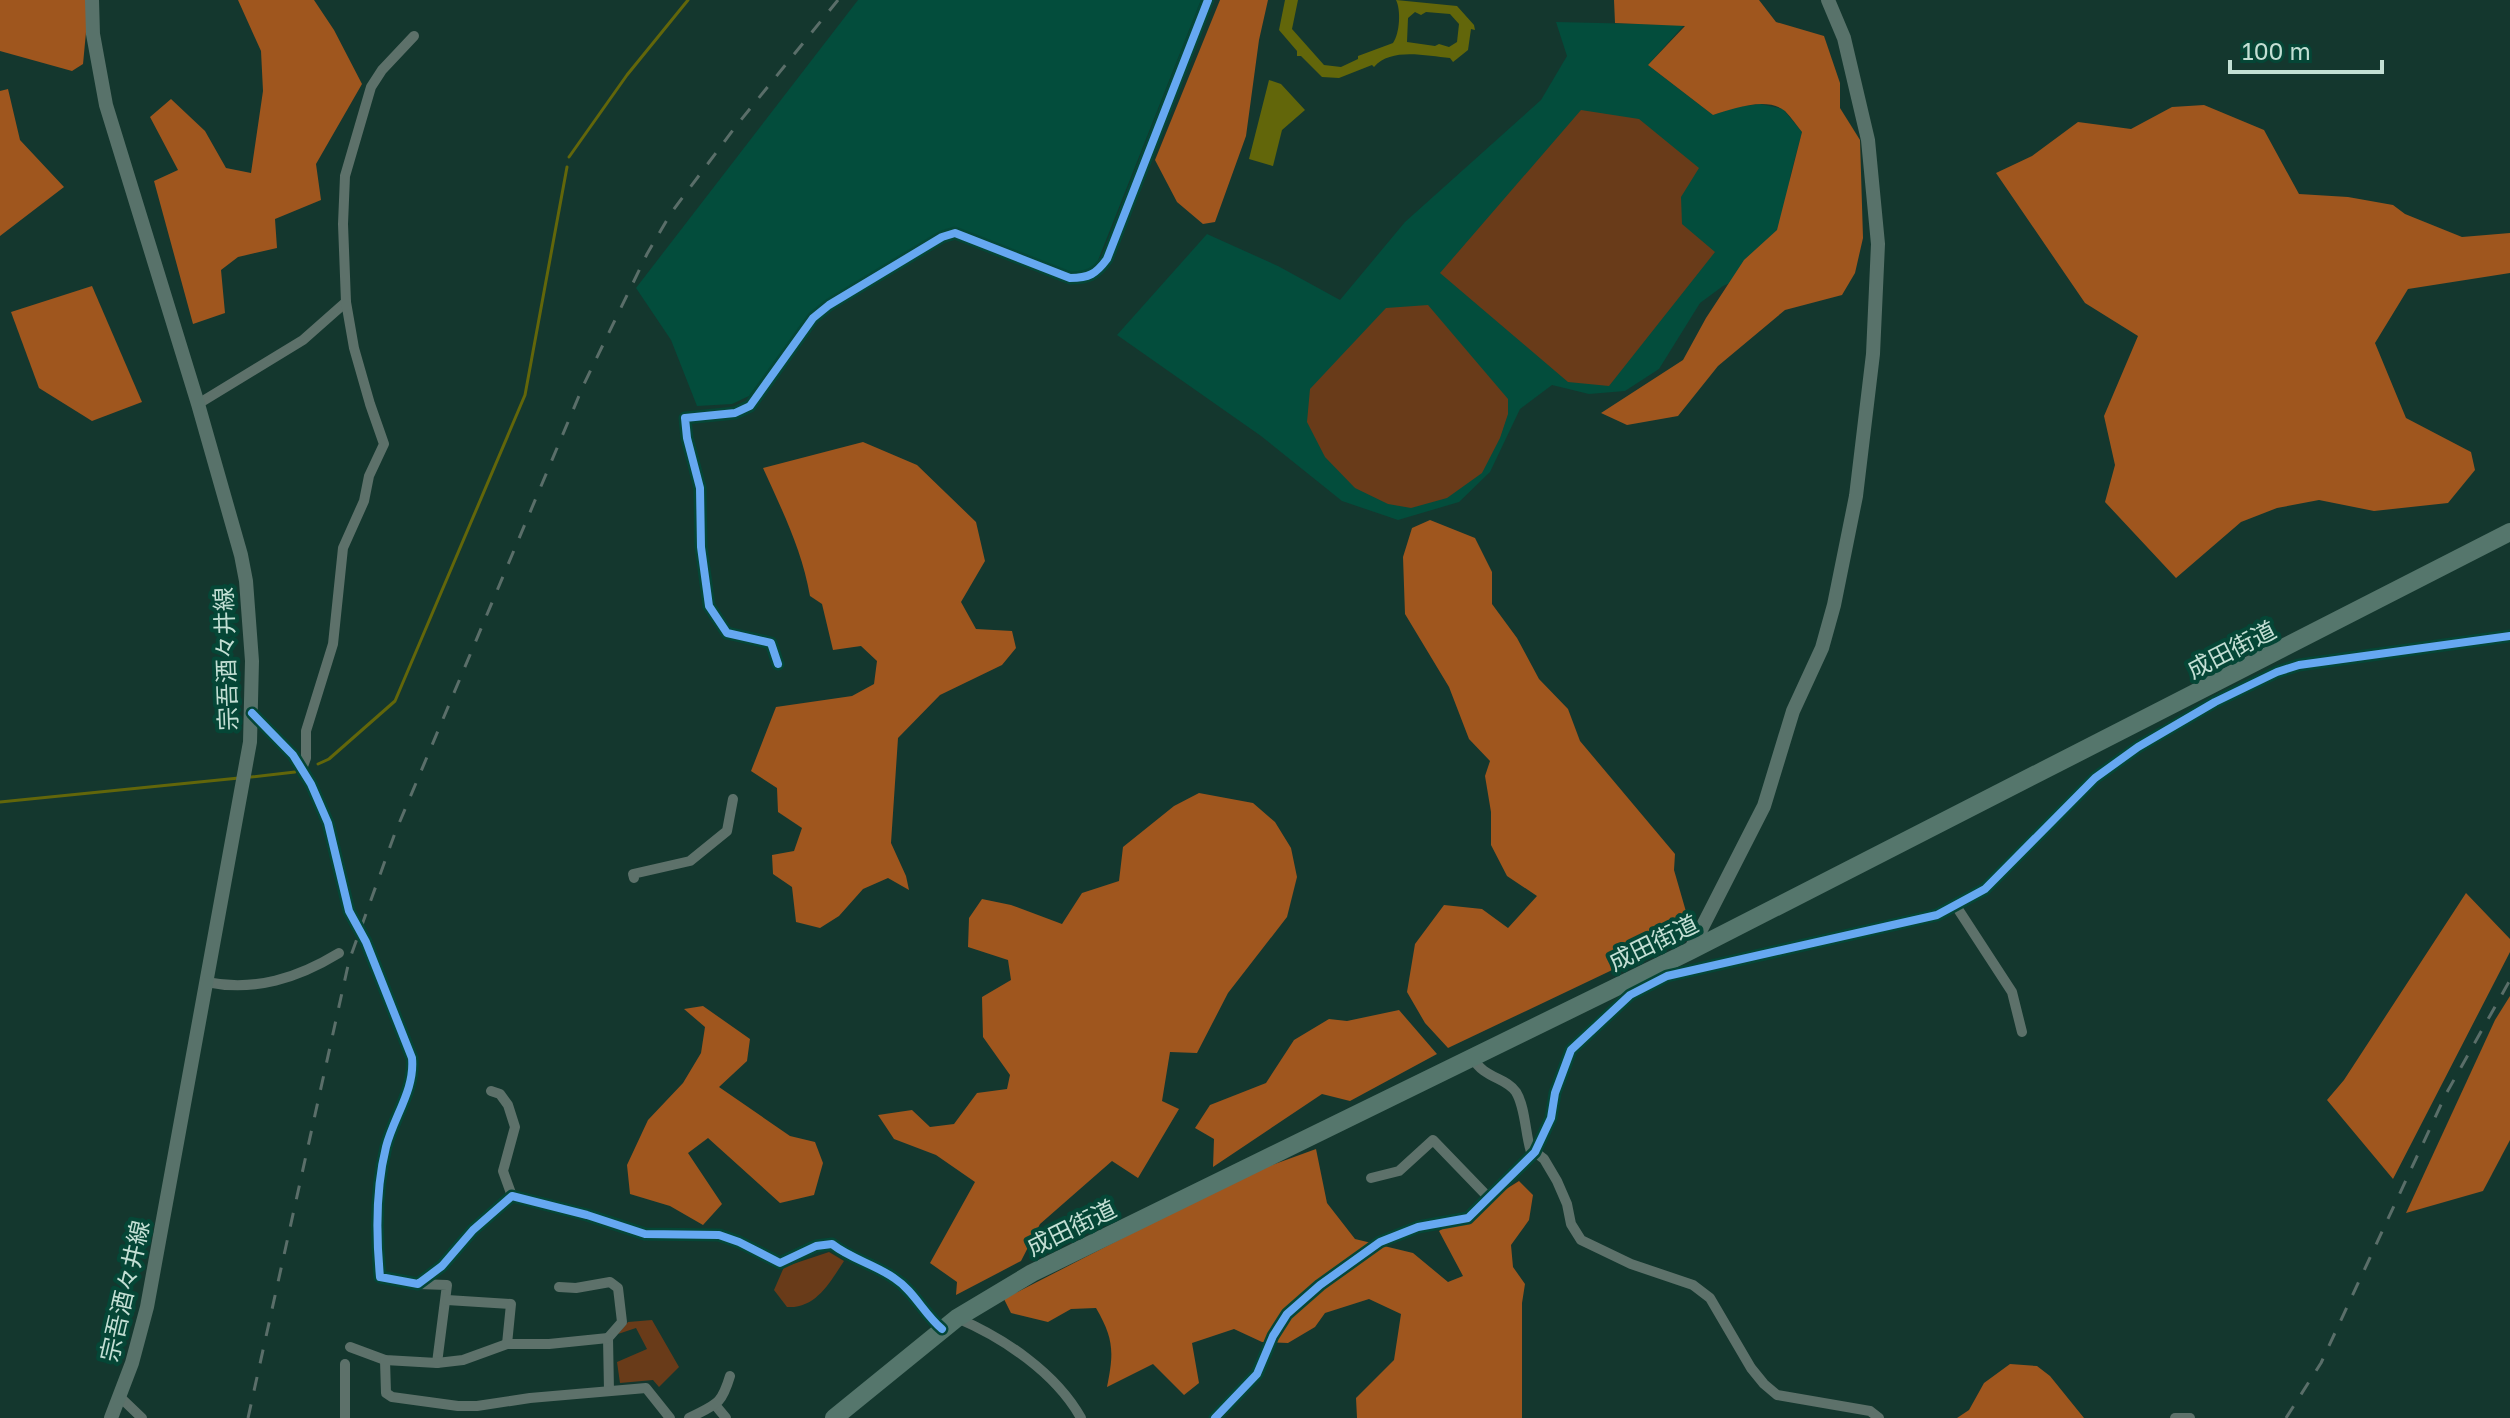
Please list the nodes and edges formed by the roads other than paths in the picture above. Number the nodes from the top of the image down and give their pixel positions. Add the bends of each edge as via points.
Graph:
1 (92, 0) edge
2 (1208, 0) edge
3 (1828, 0) edge
4 (414, 36) dead end
5 (346, 302) junction
6 (198, 404) junction
7 (2510, 532) edge
8 (2510, 636) edge
9 (778, 664) dead end
10 (252, 713) junction
11 (302, 769) junction
12 (733, 799) dead end
13 (634, 878) dead end
14 (1956, 906) junction
15 (1690, 951) junction
16 (339, 953) dead end
17 (1668, 969) junction
18 (206, 982) junction
19 (2022, 1032) dead end
20 (1472, 1057) junction
21 (491, 1091) dead end
22 (1534, 1153) junction
23 (1371, 1178) dead end
24 (512, 1196) junction
25 (1489, 1198) junction
26 (418, 1284) junction
27 (559, 1287) dead end
28 (447, 1300) junction
29 (950, 1324) junction
30 (608, 1338) junction
31 (507, 1344) junction
32 (350, 1347) dead end
33 (385, 1360) junction
34 (437, 1363) junction
35 (345, 1364) dead end
36 (730, 1376) dead end
37 (609, 1391) junction
38 (120, 1397) junction
39 (492, 1404) junction
40 (716, 1406) junction
41 (111, 1418) edge
42 (142, 1418) edge
43 (345, 1418) edge
44 (492, 1418) edge
45 (670, 1418) edge
46 (689, 1418) edge
47 (726, 1418) edge
48 (834, 1418) edge
49 (1081, 1418) edge
50 (1215, 1418) edge
51 (1879, 1418) edge
52 (2175, 1418) edge
53 (2190, 1418) edge

1 - 6 main road, 宗吾酒々井線 via 106,105
2 - 9 street via 1098,272 1070,278 955,233 942,237 813,318 750,406 735,413 685,418 700,488 709,606 727,633 771,643
3 - 15 main road via 1844,38 1868,140 1878,244 1873,354 1856,496 1822,648 1793,711 1764,806
4 - 5 street via 371,87 345,176
5 - 6 street via 303,340
5 - 11 street via 384,444 343,548 333,644 306,731
6 - 10 main road, 宗吾酒々井線 via 246,581
7 - 15 highway, 成田街道
8 - 14 street via 2299,665 2215,702 2095,778 1985,889
10 - 11 street
10 - 18 main road, 宗吾酒々井線
11 - 26 street via 328,823 349,911 412,1058 408,1089 384,1160 378,1243 380,1277
12 - 13 street via 727,831 690,861 633,874
14 - 17 street via 1937,915
14 - 19 street via 2012,992
15 - 17 highway, 成田街道
16 - 18 street via 300,974 263,984
17 - 20 highway, 成田街道
17 - 22 street via 1630,995 1571,1050 1551,1118
18 - 38 main road, 宗吾酒々井線 via 147,1307
20 - 22 street via 1479,1069 1514,1089
20 - 29 highway, 成田街道 via 1032,1273
21 - 24 street via 508,1105 515,1127 503,1171
22 - 25 street
22 - 51 street via 1557,1181 1581,1240 1693,1285 1710,1298 1751,1368 1777,1395 1870,1411
23 - 25 street via 1399,1171 1433,1140
24 - 26 street
24 - 29 street via 645,1234 719,1235 780,1263 832,1244 893,1277 926,1315
25 - 50 street via 1468,1218 1418,1227 1380,1242 1320,1285 1287,1314 1257,1374
26 - 28 street via 447,1285
27 - 30 street via 610,1282 618,1288 622,1322
28 - 31 street via 511,1304
28 - 34 street
29 - 48 highway, 成田街道
29 - 49 street via 987,1333 1052,1378
30 - 31 street
30 - 37 street
31 - 34 street
32 - 33 street
33 - 34 street
33 - 39 street via 384,1386 392,1397 458,1406
35 - 43 street
36 - 40 street
37 - 39 street
37 - 45 street via 646,1388
38 - 41 main road, 宗吾酒々井線
38 - 42 street
39 - 44 street
40 - 46 street
40 - 47 street
52 - 53 street

